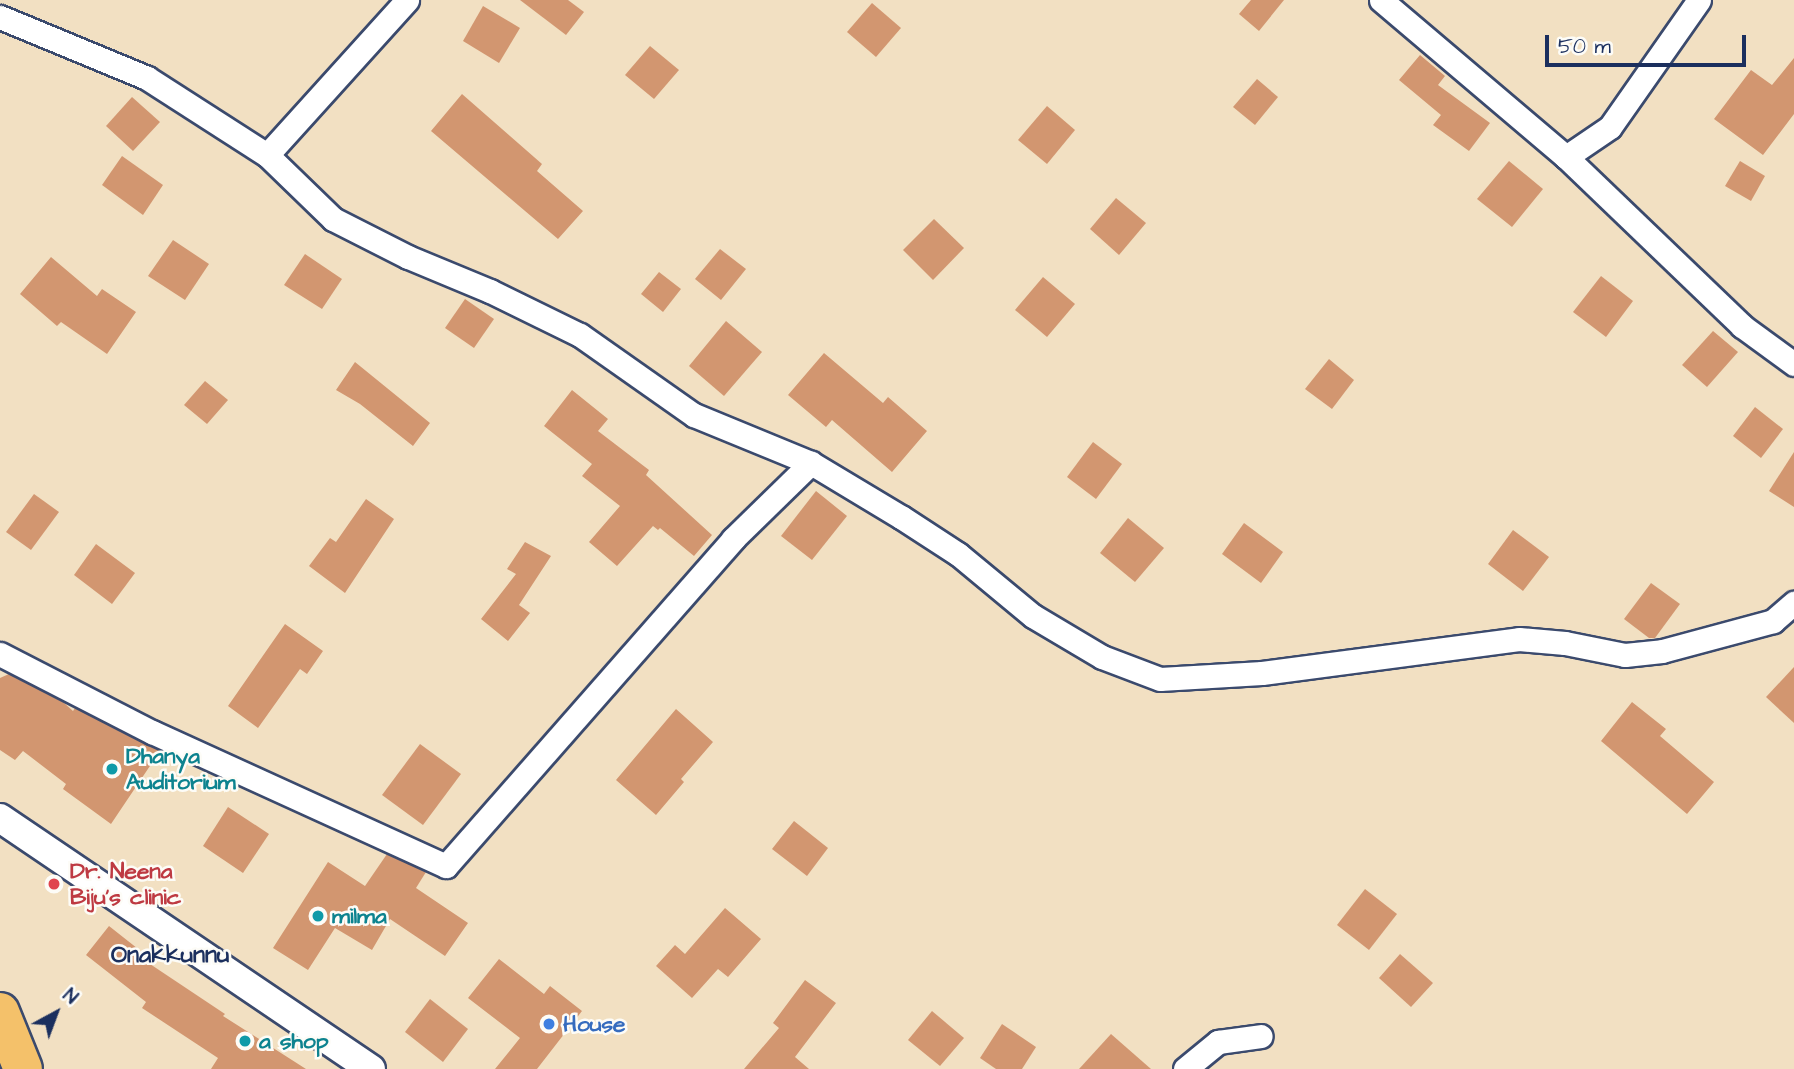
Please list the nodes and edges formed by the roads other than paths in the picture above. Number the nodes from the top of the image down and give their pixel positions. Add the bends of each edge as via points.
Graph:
1 (407, 0) edge
2 (1381, 0) edge
3 (1699, 0) edge
4 (0, 17) edge
5 (267, 155) junction
6 (1566, 157) junction
7 (1794, 364) edge
8 (811, 463) junction
9 (1794, 603) edge
10 (0, 654) edge
11 (0, 818) edge
12 (0, 1012) edge
13 (1261, 1036) dead end
14 (23, 1069) edge
15 (371, 1069) edge
16 (1185, 1069) edge

1 - 5 street
2 - 6 street
3 - 6 street via 1610,127
4 - 5 street via 148,78
5 - 8 street via 333,219 580,335 694,415
6 - 7 street via 1742,326
8 - 9 street via 958,554 1033,616 1102,657 1160,679 1262,673 1519,639 1625,655 1662,651 1773,621
8 - 10 street via 733,538 446,866 152,733
11 - 15 street
12 - 14 highway
13 - 16 street via 1218,1042

